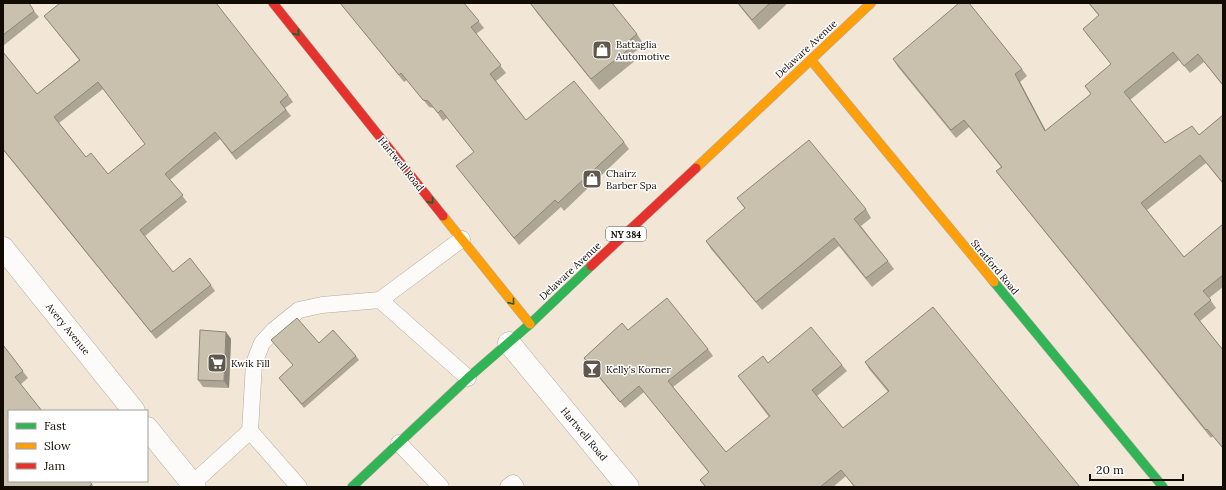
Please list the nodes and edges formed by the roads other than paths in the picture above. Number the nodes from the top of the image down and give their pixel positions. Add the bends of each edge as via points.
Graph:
1 (273, 3) edge
2 (871, 3) edge
3 (810, 60) junction
4 (462, 240) junction
5 (3, 248) edge
6 (380, 300) junction
7 (530, 324) junction
8 (509, 344) junction
9 (468, 378) junction
10 (133, 410) edge
11 (148, 429) edge
12 (250, 431) junction
13 (399, 443) junction
14 (194, 485) edge
15 (299, 487) edge
16 (352, 487) edge
17 (441, 487) edge
18 (508, 487) edge
19 (516, 487) edge
20 (628, 487) edge
21 (1163, 487) edge

1 -> 4 street, Hartwell Road
2 - 3 street, Delaware Avenue / NY 384
3 - 7 street, Delaware Avenue / NY 384
3 - 21 street, Stratford Road
4 - 6 lane
4 -> 7 street, Hartwell Road
5 - 10 street, Avery Avenue
6 - 9 lane
6 - 12 lane via 322,305 299,310 274,330 262,344 254,363
7 - 8 street, Delaware Avenue / NY 384
8 - 9 street, Delaware Avenue / NY 384
8 - 20 street, Hartwell Road
9 - 13 street, Delaware Avenue / NY 384
11 - 14 street
12 - 14 lane
12 - 15 lane
13 - 16 street, Delaware Avenue / NY 384
13 - 17 lane
18 - 19 lane via 513,483

